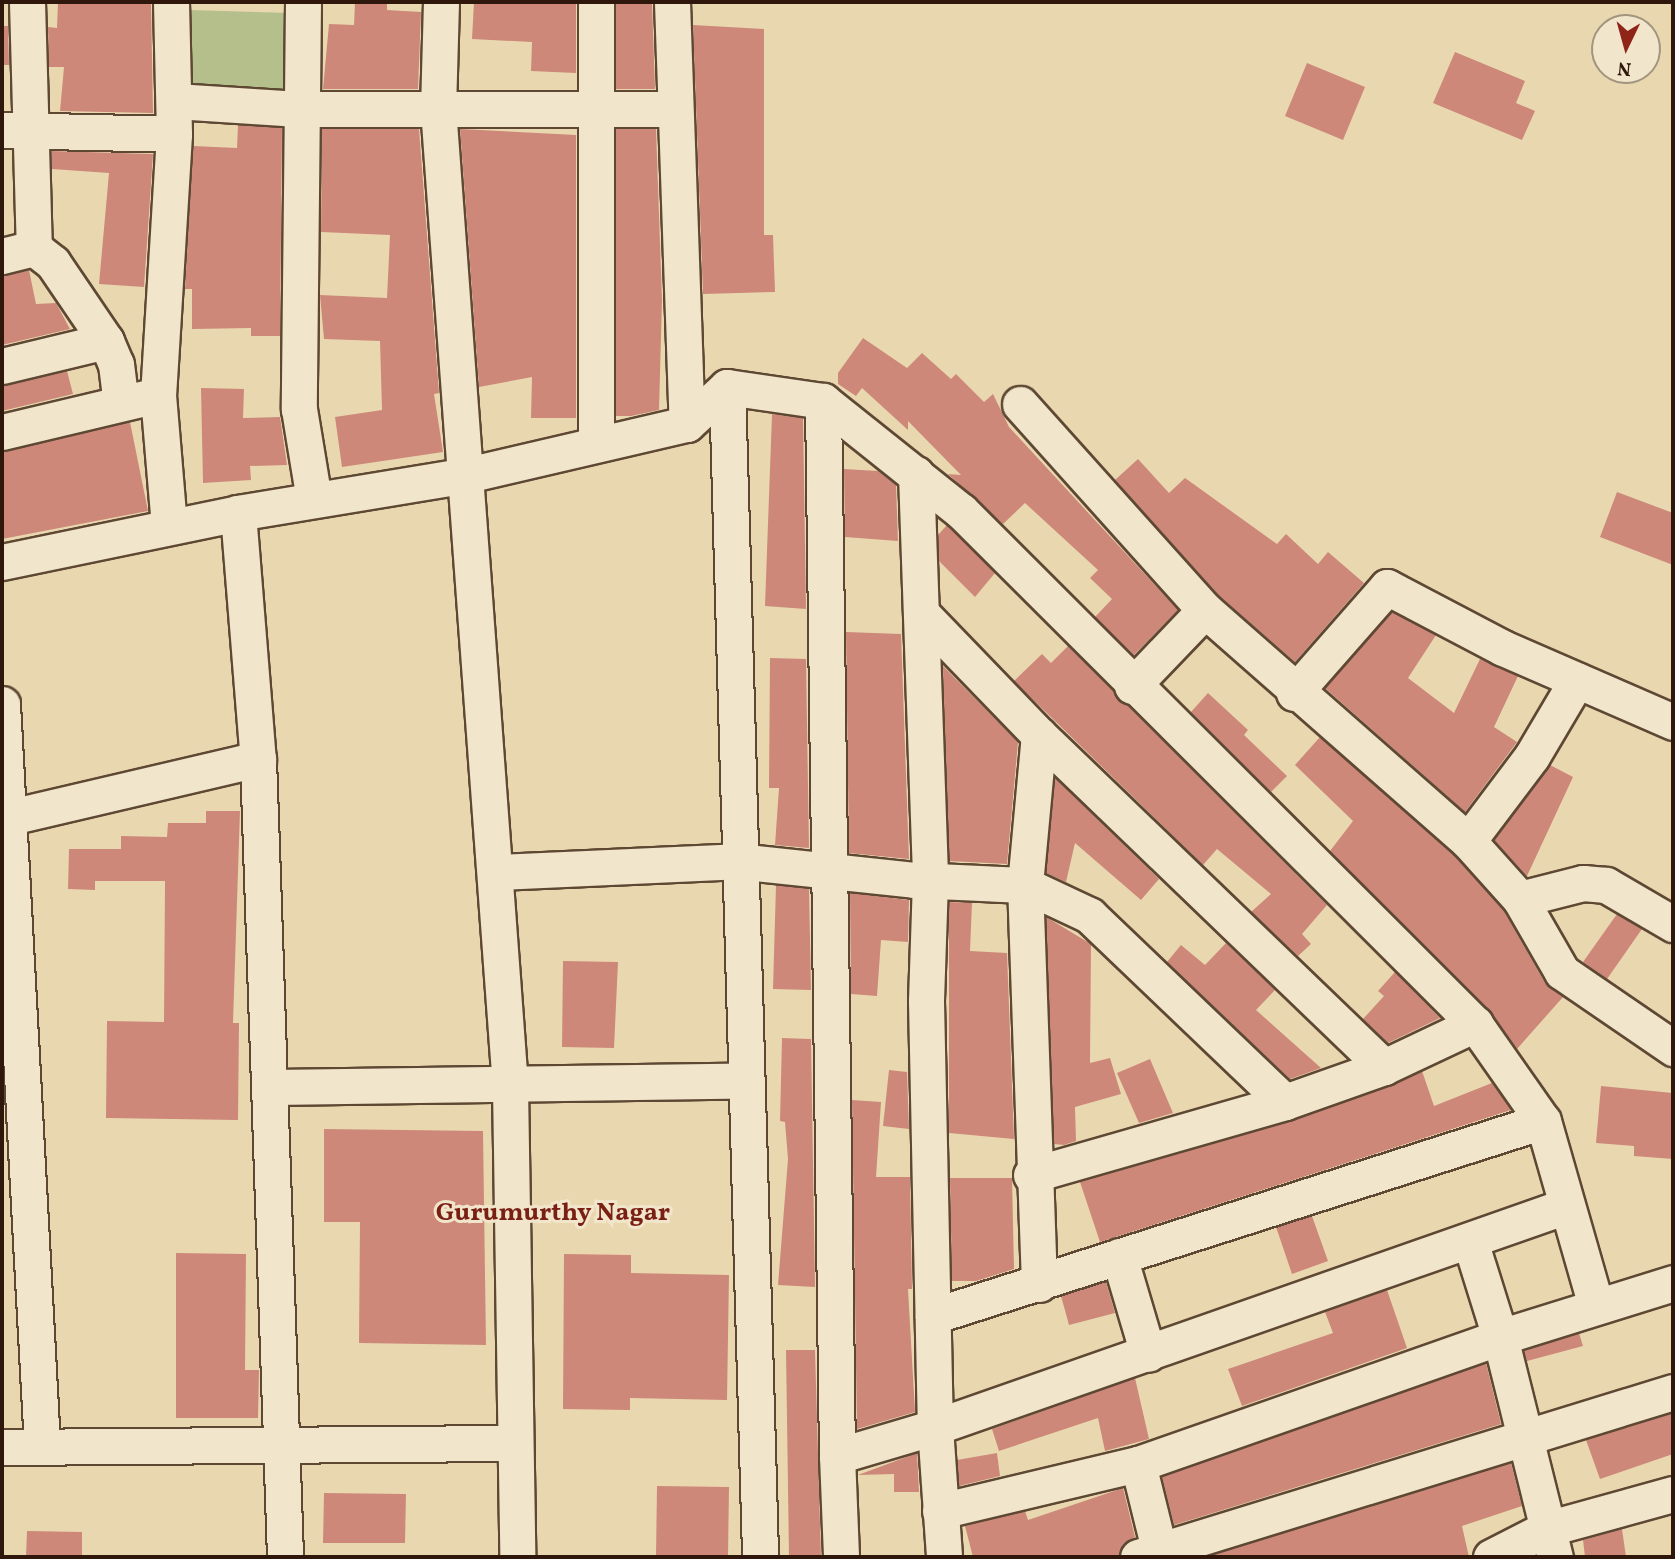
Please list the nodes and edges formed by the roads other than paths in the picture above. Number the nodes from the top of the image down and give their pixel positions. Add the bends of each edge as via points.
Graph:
1 (27, 2) edge
2 (171, 2) edge
3 (303, 2) edge
4 (441, 2) edge
5 (596, 2) edge
6 (672, 2) edge
7 (438, 108) junction
8 (596, 108) junction
9 (299, 109) junction
10 (674, 109) junction
11 (174, 117) junction
12 (14, 130) edge
13 (18, 252) edge
14 (106, 341) junction
15 (2, 366) edge
16 (727, 387) junction
17 (158, 396) junction
18 (823, 401) junction
19 (121, 402) junction
20 (1020, 404) dead end
21 (687, 424) junction
22 (2, 432) edge
23 (596, 442) junction
24 (916, 474) junction
25 (467, 475) junction
26 (314, 500) junction
27 (238, 513) junction
28 (169, 526) junction
29 (2, 562) edge
30 (1205, 610) junction
31 (922, 614) junction
32 (1577, 680) junction
33 (1132, 686) junction
34 (1294, 693) junction
35 (2, 704) edge
36 (1673, 722) edge
37 (1039, 735) junction
38 (258, 759) junction
39 (5, 818) edge
40 (1468, 841) junction
41 (737, 861) junction
42 (498, 872) junction
43 (831, 873) junction
44 (930, 880) junction
45 (1025, 885) junction
46 (1520, 899) junction
47 (1673, 924) edge
48 (1475, 1024) junction
49 (1673, 1048) edge
50 (1384, 1067) junction
51 (746, 1080) junction
52 (510, 1086) junction
53 (272, 1087) junction
54 (1285, 1102) junction
55 (1543, 1121) junction
56 (1031, 1175) junction
57 (1566, 1206) junction
58 (1469, 1241) junction
59 (1119, 1256) junction
60 (1673, 1283) edge
61 (1039, 1284) junction
62 (1596, 1306) junction
63 (933, 1316) junction
64 (1500, 1337) junction
65 (1148, 1354) junction
66 (1673, 1392) edge
67 (936, 1427) junction
68 (1526, 1435) junction
69 (511, 1443) junction
70 (43, 1445) junction
71 (277, 1446) junction
72 (2, 1447) edge
73 (837, 1456) junction
74 (1138, 1464) junction
75 (1673, 1494) edge
76 (940, 1511) junction
77 (1551, 1543) edge
78 (1153, 1555) edge
79 (285, 1557) edge
80 (517, 1557) edge
81 (760, 1557) edge
82 (841, 1557) edge
83 (944, 1557) edge
84 (1491, 1557) edge

1 - 12 street
2 - 11 street
3 - 9 street
4 - 7 street
5 - 8 street
6 - 10 street
7 - 8 street
7 - 9 street
7 - 25 street
8 - 10 street
8 - 23 street
9 - 11 street
9 - 26 street via 299,409
10 - 21 street
11 - 12 street
11 - 17 street
12 - 13 street
13 - 14 street via 53,263
14 - 15 street
14 - 19 street via 116,364
16 - 18 street
16 - 21 street
16 - 41 street
17 - 19 street
17 - 28 street
18 - 24 street
18 - 43 street
19 - 22 street
20 - 30 street
21 - 23 street
23 - 25 street
24 - 31 street
24 - 33 street via 961,511
25 - 26 street
25 - 42 street
26 - 27 street
27 - 28 street
27 - 38 street
28 - 29 street
30 - 33 street
30 - 34 street
31 - 37 street
31 - 44 street
32 - 34 street via 1387,587
32 - 36 street
32 - 40 street via 1532,756
33 - 48 street
34 - 40 street
35 - 39 street
37 - 45 street
37 - 50 street
38 - 39 street
38 - 53 street
39 - 70 street
40 - 46 street
41 - 42 street
41 - 43 street
41 - 51 street
42 - 52 street
43 - 44 street
43 - 73 street
44 - 45 street
44 - 63 street via 926,1002
45 - 54 street via 1089,915
45 - 56 street
46 - 47 street via 1583,883 1606,885
46 - 49 street via 1562,972
48 - 50 street
48 - 55 street
50 - 54 street
51 - 52 street
51 - 81 street
52 - 53 street
52 - 69 street
53 - 71 street
54 - 56 street
55 - 57 street
55 - 59 street
56 - 61 street
57 - 58 street
57 - 62 street
58 - 64 street
58 - 65 street
59 - 61 street
59 - 65 street
60 - 62 street
61 - 63 street
62 - 64 street
63 - 67 street
64 - 68 street
64 - 74 street
65 - 67 street
66 - 68 street
67 - 73 street
67 - 76 street
68 - 77 street
68 - 78 street
69 - 71 street
69 - 80 street
70 - 71 street
70 - 72 street
71 - 79 street
73 - 82 street
74 - 76 street
74 - 78 street
75 - 77 street
76 - 83 street
77 - 84 street

